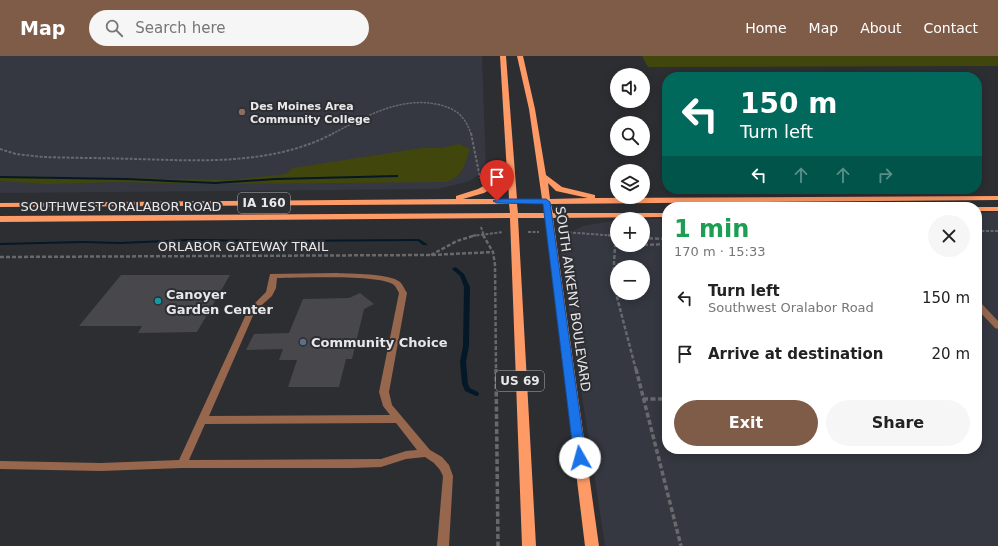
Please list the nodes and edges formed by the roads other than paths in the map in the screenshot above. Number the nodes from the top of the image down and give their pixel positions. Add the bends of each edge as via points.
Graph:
1 (504, 56) edge
2 (520, 56) edge
3 (510, 175) junction
4 (542, 175) junction
5 (998, 198) edge
6 (610, 200) edge
7 (446, 201) junction
8 (511, 201) junction
9 (610, 201) edge
10 (650, 201) edge
11 (546, 202) junction
12 (0, 204) edge
13 (998, 208) edge
14 (982, 209) edge
15 (662, 215) edge
16 (513, 217) junction
17 (548, 217) junction
18 (0, 220) edge
19 (982, 309) edge
20 (998, 326) edge
21 (398, 419) junction
22 (201, 420) junction
23 (426, 453) junction
24 (182, 464) junction
25 (0, 465) edge
26 (443, 546) edge
27 (529, 546) edge
28 (592, 546) edge

1 - 3 main road, US 69
2 - 4 main road, SOUTH ANKENY BOULEVARD via 532,109
3 - 7 main road via 481,191
3 - 8 main road, US 69
4 - 6 main road via 559,189
4 - 11 main road, SOUTH ANKENY BOULEVARD
5 - 10 main road, IA 160
7 - 8 main road, SOUTHWEST ORALABOR ROAD / IA 160
7 - 12 main road, SOUTHWEST ORALABOR ROAD / IA 160
8 - 11 main road, SOUTHWEST ORALABOR ROAD / IA 160
8 - 16 main road, US 69
9 - 11 main road, IA 160
11 - 17 main road, SOUTH ANKENY BOULEVARD
13 - 14 main road
15 - 17 main road, IA 160
16 - 17 main road, SOUTHWEST ORALABOR ROAD / IA 160
16 - 18 main road, SOUTHWEST ORALABOR ROAD / IA 160
16 - 27 main road, US 69
17 - 28 main road, SOUTH ANKENY BOULEVARD
19 - 20 lane
21 - 22 lane
21 - 22 lane via 388,406 384,392 403,293 397,284 383,278 364,276 273,276 274,287 266,300 252,310
21 - 23 lane
22 - 24 lane
23 - 24 lane via 406,455 381,463
23 - 26 lane via 438,460 448,476
24 - 25 lane via 101,467

